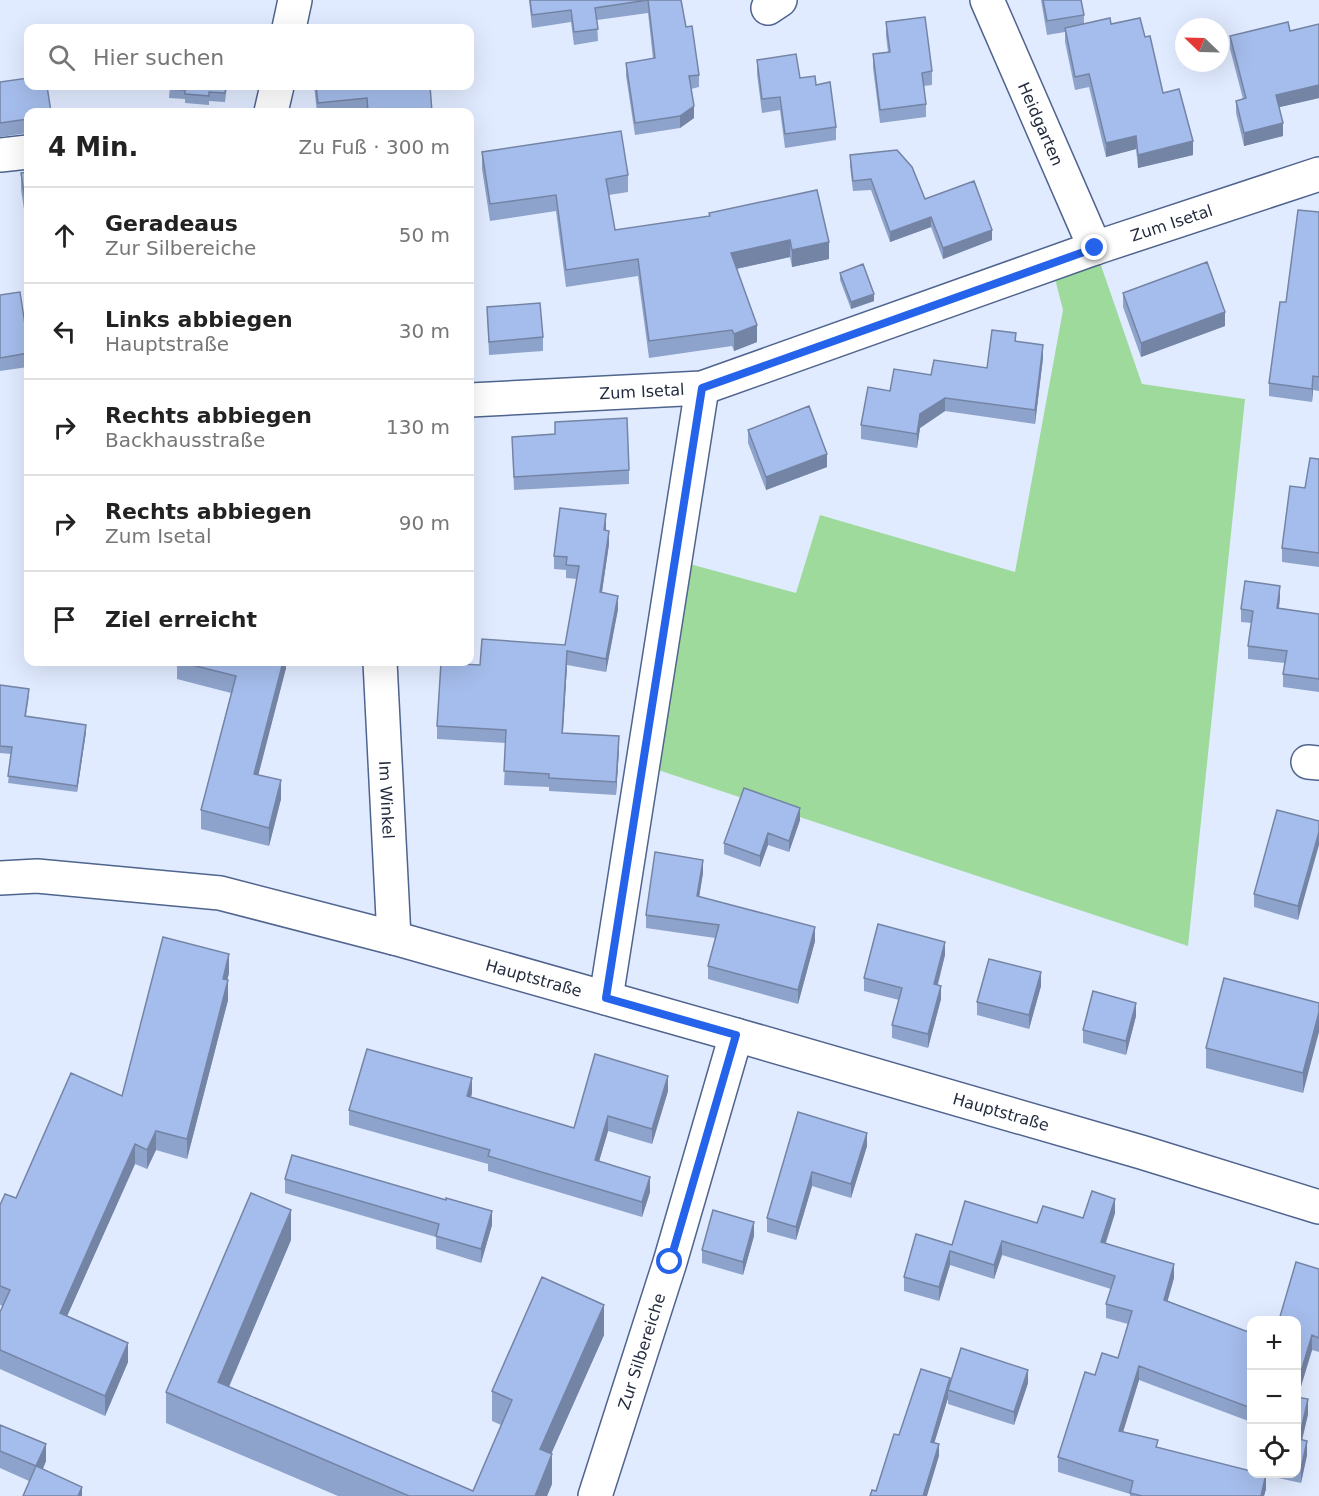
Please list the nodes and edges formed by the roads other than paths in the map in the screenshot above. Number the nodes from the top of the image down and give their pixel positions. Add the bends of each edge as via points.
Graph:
1 (295, 0) edge
2 (987, 0) edge
3 (290, 24) edge
4 (276, 90) edge
5 (272, 108) edge
6 (24, 152) edge
7 (0, 155) edge
8 (1319, 174) edge
9 (1095, 248) junction
10 (702, 388) junction
11 (474, 400) edge
12 (380, 666) edge
13 (0, 878) edge
14 (394, 938) junction
15 (606, 998) junction
16 (736, 1035) junction
17 (1309, 1204) edge
18 (595, 1496) edge

1 - 3 street
2 - 9 street, Heidgarten
4 - 5 street
6 - 7 street
8 - 9 street, Zum Isetal
9 - 10 street, Zum Isetal
10 - 11 street, Zum Isetal
10 - 15 street
12 - 14 street, Im Winkel
13 - 14 street, Hauptstraße via 37,876 220,893
14 - 15 street, Hauptstraße
15 - 16 street, Hauptstraße
16 - 17 street, Hauptstraße
16 - 18 street, Zur Silbereiche via 670,1262

